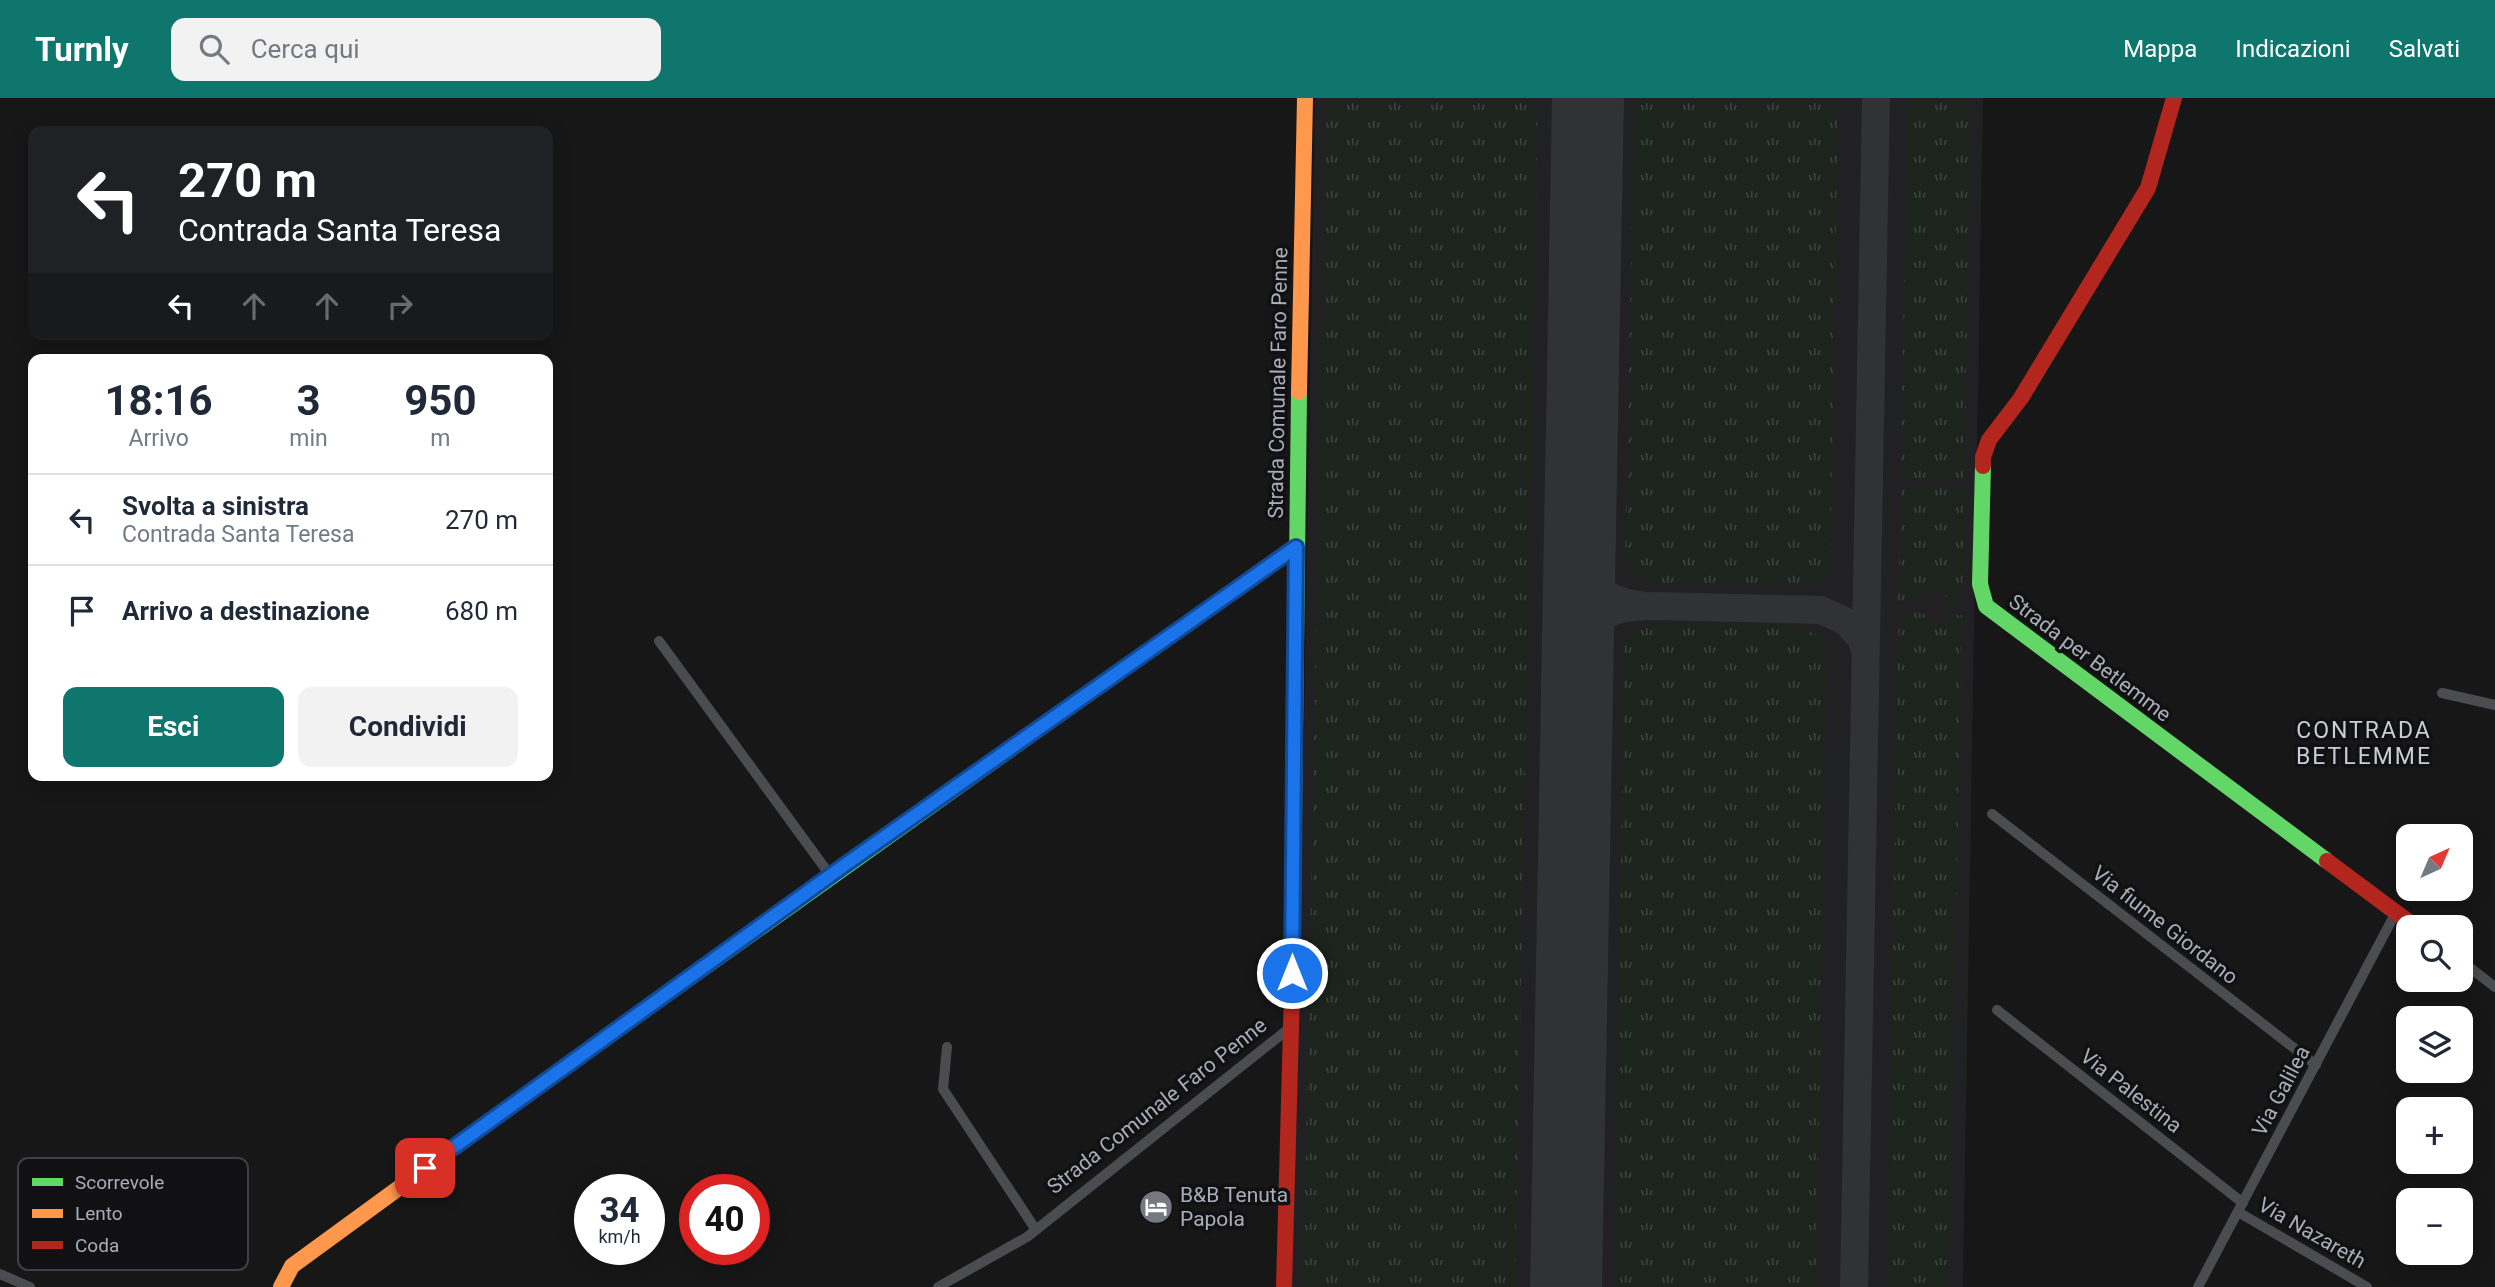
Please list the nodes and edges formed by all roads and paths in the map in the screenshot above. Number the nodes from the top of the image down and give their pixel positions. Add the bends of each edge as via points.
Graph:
1 (1305, 98) edge
2 (2174, 98) edge
3 (1296, 547) junction
4 (659, 641) dead end
5 (2442, 693) dead end
6 (2495, 705) edge
7 (1992, 814) dead end
8 (830, 875) junction
9 (2396, 912) junction
10 (2400, 915) edge
11 (2473, 970) edge
12 (2495, 987) edge
13 (1997, 1010) dead end
14 (1292, 1026) junction
15 (947, 1047) dead end
16 (2316, 1065) junction
17 (2240, 1207) junction
18 (1036, 1230) junction
19 (0, 1274) edge
20 (30, 1287) edge
21 (281, 1287) edge
22 (938, 1287) edge
23 (1284, 1287) edge
24 (2198, 1287) edge
25 (2367, 1287) edge

1 - 3 street, Strada Comunale Faro Penne
2 - 9 street, Strada per Betlemme via 2148,188 2021,398 1986,447 1980,584 1986,606
3 - 8 street
3 - 14 street, Strada Comunale Faro Penne
4 - 8 street
5 - 6 street
7 - 16 street, Via fiume Giordano
8 - 21 street via 292,1266
9 - 10 street, Strada per Betlemme
9 - 16 street, Via Galilea
11 - 12 street
13 - 17 street, Via Palestina
14 - 18 street, Strada Comunale Faro Penne
14 - 23 street
15 - 18 street via 943,1089
16 - 17 street, Via Galilea
17 - 24 street, Via Galilea
17 - 25 street, Via Nazareth
18 - 22 street, Strada Comunale Faro Penne
19 - 20 street

